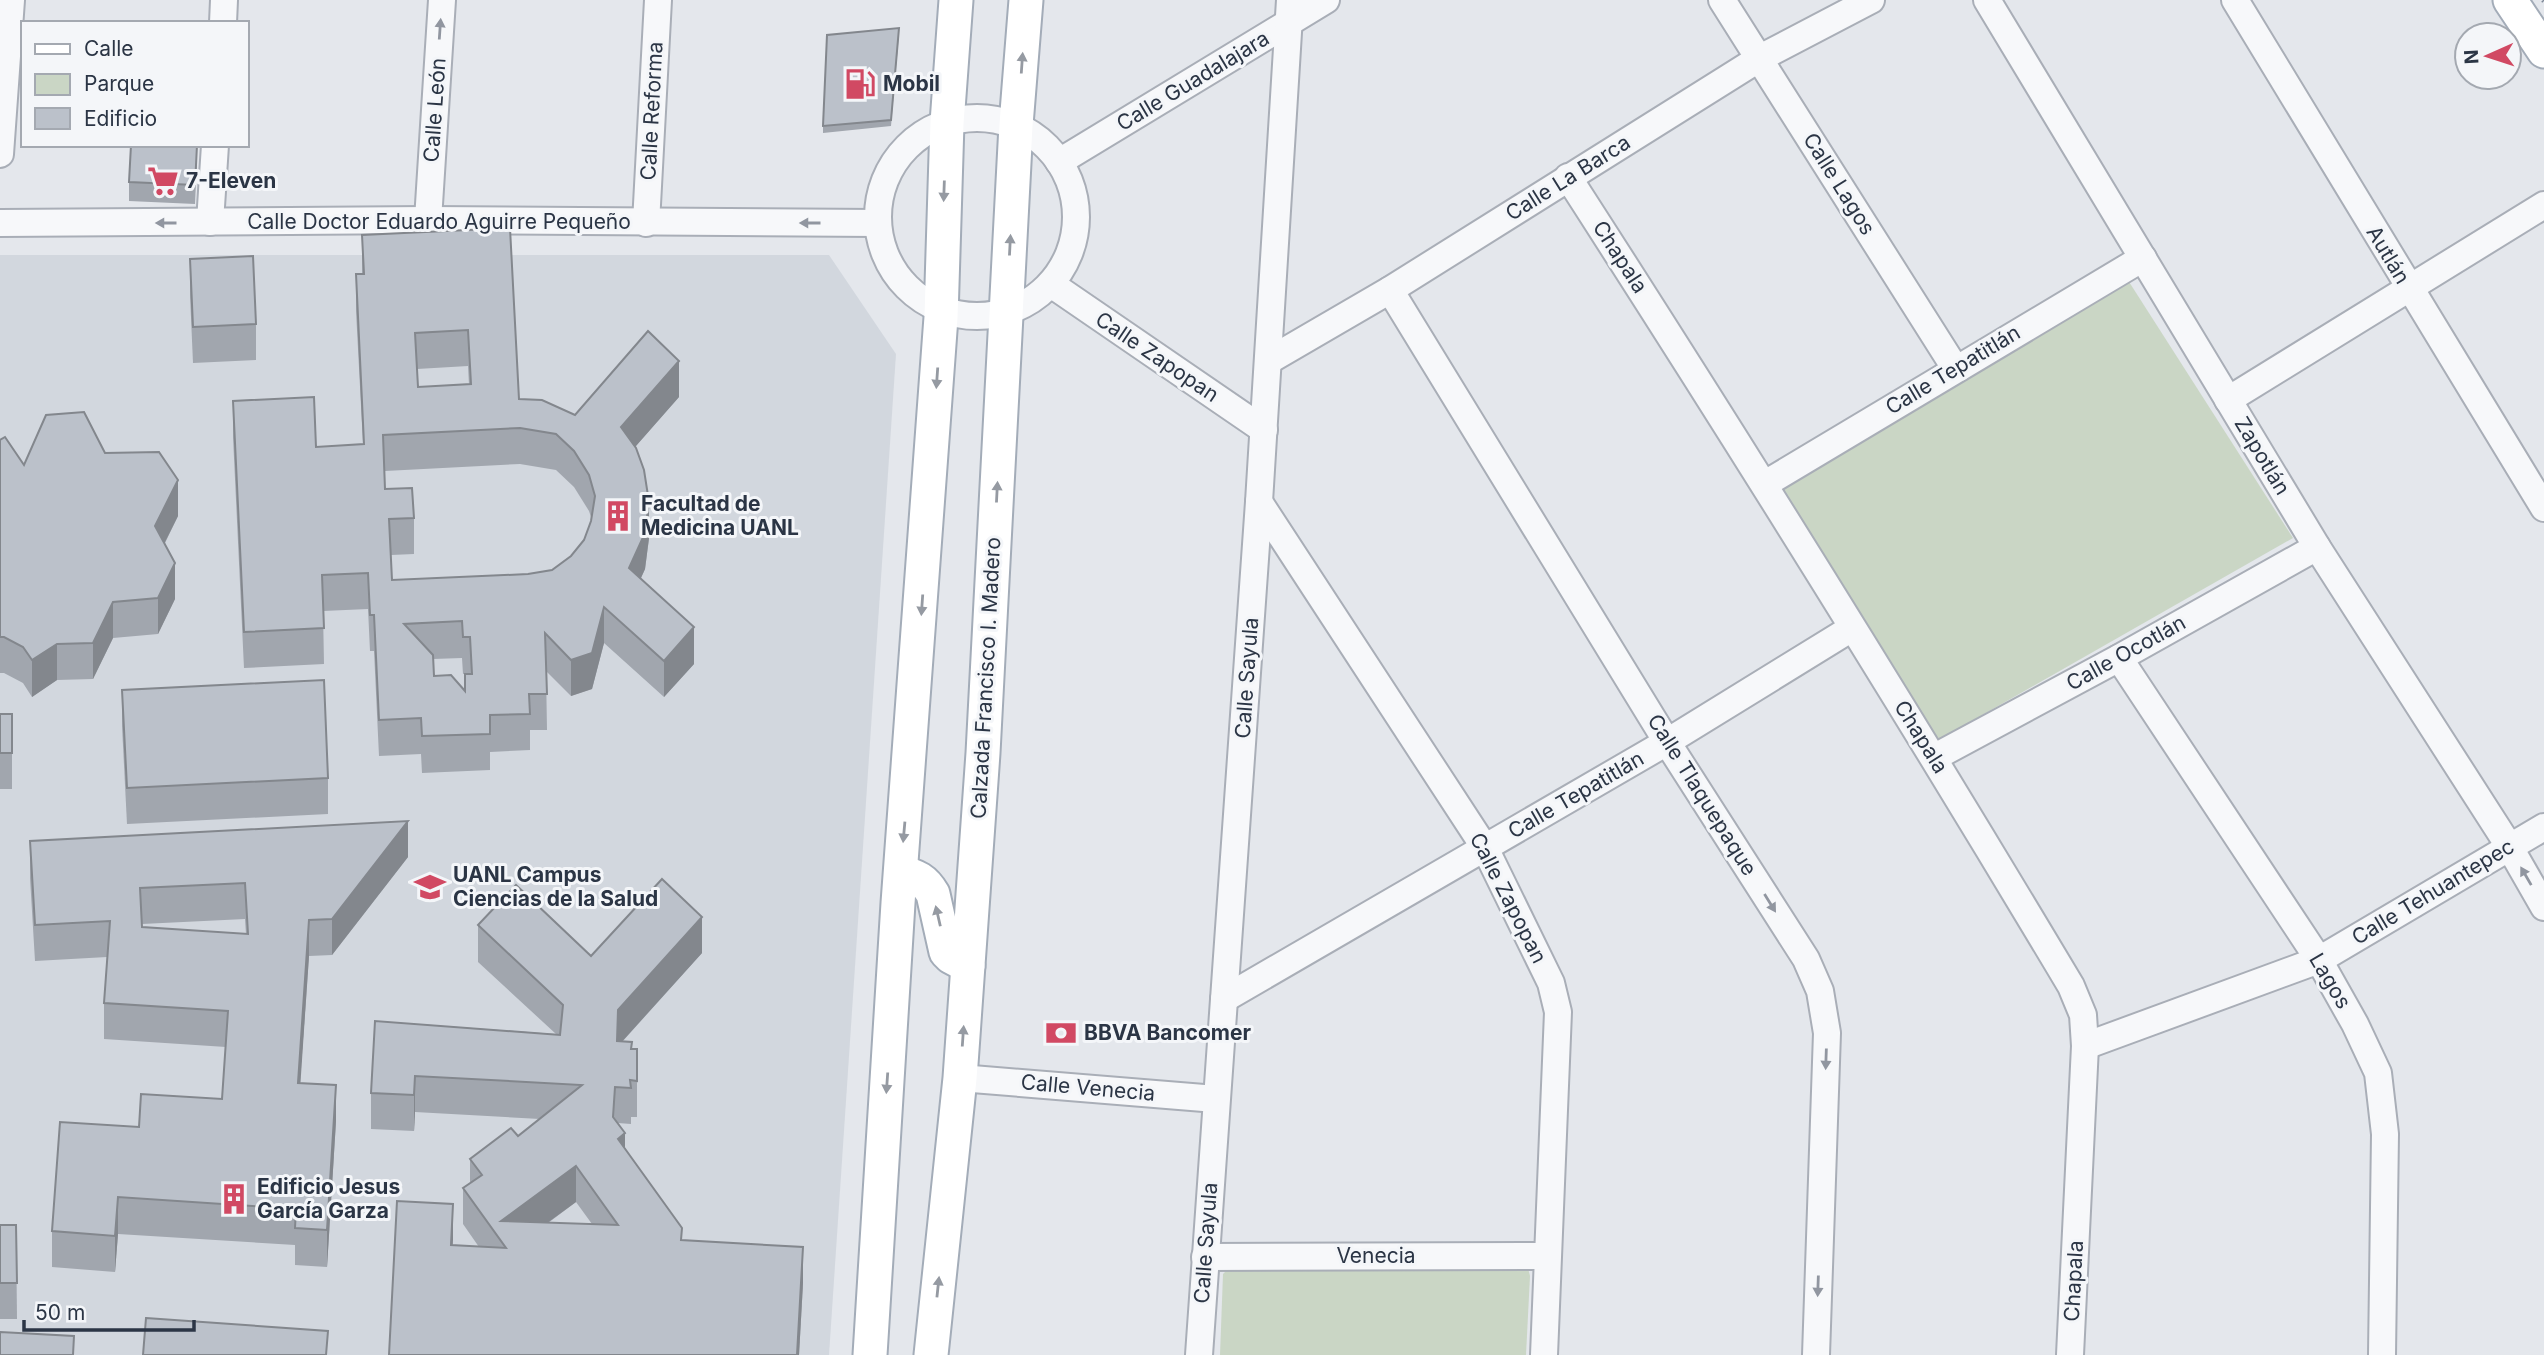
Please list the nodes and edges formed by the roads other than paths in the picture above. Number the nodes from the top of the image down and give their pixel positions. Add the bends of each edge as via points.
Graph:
1 (10, 0) edge
2 (224, 0) edge
3 (442, 0) edge
4 (658, 0) edge
5 (956, 0) edge
6 (1026, 0) edge
7 (1326, 0) edge
8 (1722, 0) edge
9 (1871, 0) edge
10 (1987, 0) edge
11 (2235, 0) edge
12 (2510, 0) edge
13 (1289, 11) edge
14 (223, 21) edge
15 (2544, 51) edge
16 (1760, 58) junction
17 (947, 123) junction
18 (1016, 125) junction
19 (215, 147) edge
20 (0, 154) edge
21 (1059, 162) junction
22 (1568, 177) junction
23 (2544, 205) edge
24 (428, 220) junction
25 (211, 222) junction
26 (0, 223) edge
27 (646, 223) junction
28 (878, 223) junction
29 (2143, 258) junction
30 (1051, 285) junction
31 (2408, 287) junction
32 (1390, 290) junction
33 (941, 310) junction
34 (1006, 313) junction
35 (1268, 361) junction
36 (1955, 368) junction
37 (2228, 400) junction
38 (1264, 430) junction
39 (1765, 484) junction
40 (1259, 502) junction
41 (2544, 508) edge
42 (2317, 547) junction
43 (1852, 628) junction
44 (2119, 658) junction
45 (1667, 742) junction
46 (1935, 757) junction
47 (2544, 827) edge
48 (2508, 846) junction
49 (1485, 848) junction
50 (901, 873) junction
51 (2544, 907) edge
52 (2319, 960) junction
53 (968, 966) junction
54 (1224, 999) junction
55 (2085, 1046) junction
56 (960, 1078) junction
57 (1216, 1099) junction
58 (1547, 1256) junction
59 (1205, 1257) junction
60 (874, 1294) junction
61 (870, 1355) edge
62 (888, 1355) edge
63 (931, 1355) edge
64 (1199, 1355) edge
65 (1544, 1355) edge
66 (1816, 1355) edge
67 (2070, 1355) edge
68 (2382, 1355) edge

1 - 20 street
2 - 14 street
24 -> 3 street, Calle León
4 - 27 street, Calle Reforma
5 - 17 main road
18 -> 6 main road, Calzada Francisco I. Madero
7 - 13 street, Calle Guadalajara
8 - 16 street, Calle Lagos
9 - 16 street, Calle La Barca
10 - 29 street, Zapotlán
11 - 31 street, Autlán
12 - 15 main road
13 - 21 street, Calle Guadalajara
13 - 35 street, Calle Sayula
16 - 22 street, Calle La Barca
16 - 36 street, Calle Lagos
17 - 18 street via 982,118
17 - 28 street via 923,134 903,151 880,197
17 -> 33 main road
18 - 21 street via 1033,135
34 -> 18 main road, Calzada Francisco I. Madero
19 - 25 street
21 - 30 street via 1073,192 1076,225 1069,257
22 - 32 street, Calle La Barca
22 - 39 street, Chapala
23 - 31 street
24 - 25 street, Calle Doctor Eduardo Aguirre Pequeño
24 - 27 street, Calle Doctor Eduardo Aguirre Pequeño
25 -> 26 street, Calle Doctor Eduardo Aguirre Pequeño
28 -> 27 street, Calle Doctor Eduardo Aguirre Pequeño
28 - 33 street via 886,254 901,282 919,299
29 - 36 street, Calle Tepatitlán
29 - 37 street, Zapotlán
30 - 34 street
30 - 38 street, Calle Zapopan
31 - 37 street
31 - 41 street, Autlán
32 - 35 street, Calle La Barca
32 - 45 street, Calle Tlaquepaque
33 - 34 street via 974,317
33 -> 50 main road
53 -> 34 main road, Calzada Francisco I. Madero
35 - 38 street, Calle Sayula
36 - 39 street, Calle Tepatitlán
37 - 42 street, Zapotlán
38 - 40 street, Calle Sayula
39 - 43 street, Chapala
40 - 49 street, Calle Zapopan
40 - 54 street, Calle Sayula
42 - 44 street, Calle Ocotlán
42 - 48 street, Zapotlán
43 - 45 street, Calle Tepatitlán
43 - 46 street, Chapala
44 - 46 street, Calle Ocotlán
44 - 52 street, Lagos
45 - 49 street, Calle Tepatitlán
45 -> 66 street, Calle Tlaquepaque via 1820,991 1827,1033
46 - 55 street, Chapala via 2071,986 2083,1015
47 - 48 street, Calle Tehuantepec
51 -> 48 street, Zapotlán
48 - 52 street, Calle Tehuantepec
49 - 54 street, Calle Tepatitlán
49 - 58 street, Calle Zapopan via 1551,983 1558,1012
53 -> 50 main road via 946,952 929,886 915,875
50 -> 60 main road
52 - 55 street, Calle Tehuantepec
52 - 68 street, Lagos via 2378,1073 2385,1135
56 -> 53 main road, Calzada Francisco I. Madero
54 - 57 street, Calle Sayula
55 - 67 street, Chapala
56 - 57 street, Calle Venecia
63 -> 56 main road, Calzada Francisco I. Madero
57 - 59 street, Calle Sayula
58 - 59 street, Venecia
58 - 65 street, Calle Zapopan
59 - 64 street, Calle Sayula
60 - 61 main road
60 - 62 main road

